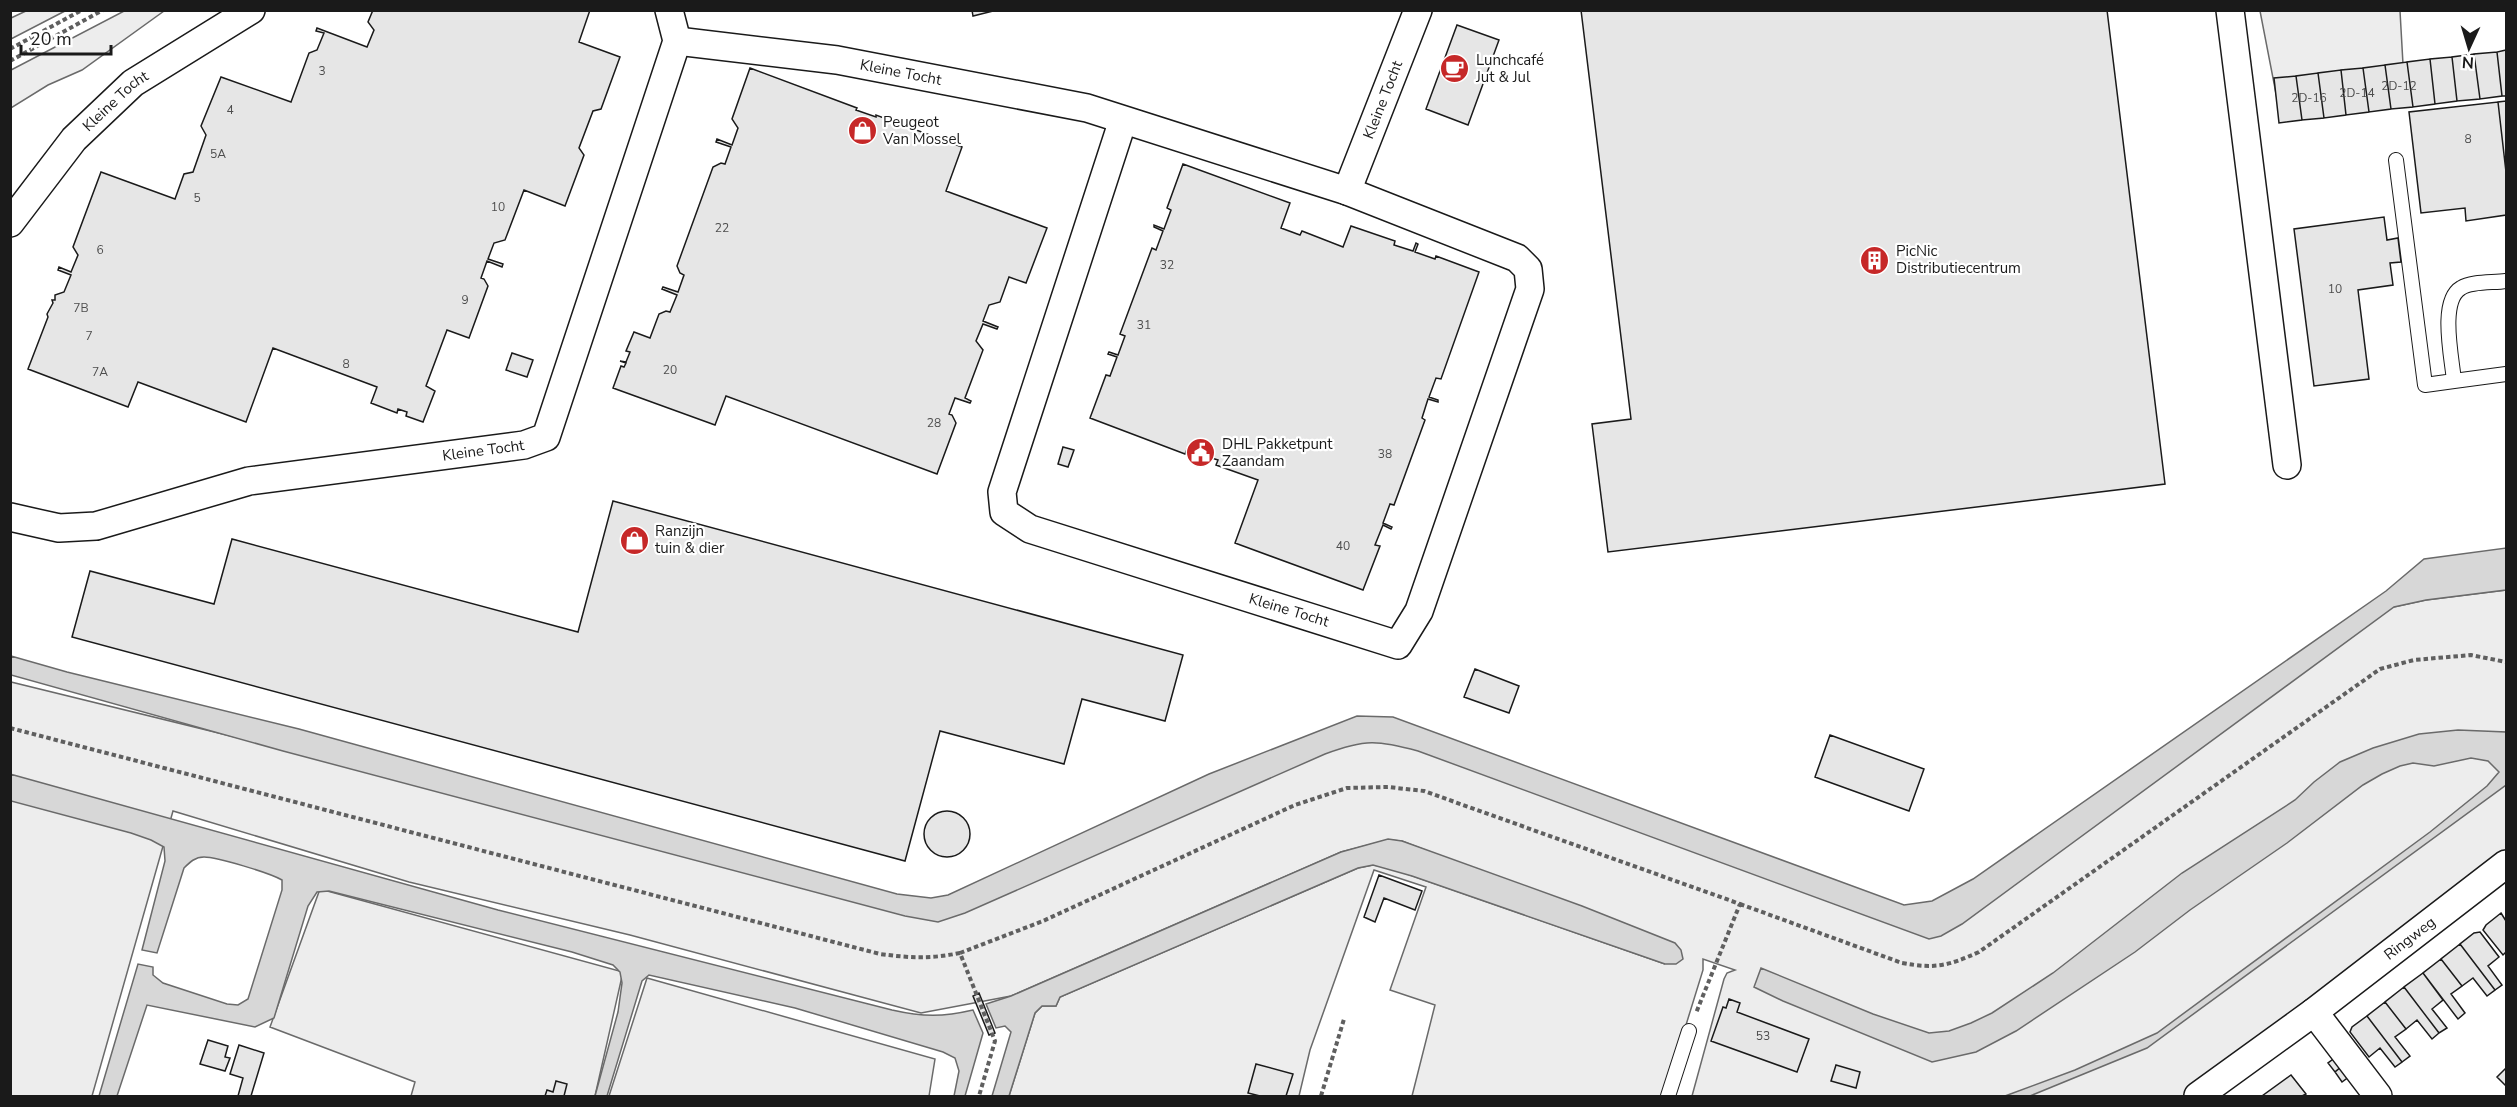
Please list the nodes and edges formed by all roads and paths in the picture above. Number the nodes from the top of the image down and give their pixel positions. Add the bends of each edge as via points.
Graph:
1 (82, 10) edge
2 (103, 10) edge
3 (251, 10) edge
4 (669, 10) edge
5 (1418, 10) edge
6 (2230, 10) edge
7 (677, 41) junction
8 (10, 49) edge
9 (10, 61) edge
10 (1123, 120) junction
11 (2396, 160) dead end
12 (1347, 191) junction
13 (10, 223) edge
14 (2506, 281) edge
15 (2506, 374) edge
16 (2454, 381) junction
17 (2287, 465) dead end
18 (10, 517) edge
19 (2506, 662) edge
20 (10, 728) edge
21 (2506, 864) edge
22 (1740, 904) junction
23 (960, 953) junction
24 (2313, 1012) junction
25 (1344, 1020) dead end
26 (1689, 1031) joint
27 (2213, 1093) edge
28 (979, 1096) edge
29 (1321, 1096) edge
30 (1668, 1096) edge
31 (2378, 1096) edge

1 - 8 path
2 - 9 path
3 - 13 street, Kleine Tocht via 133,83 74,139
4 - 7 street
5 - 12 street, Kleine Tocht
6 - 17 street
7 - 10 street, Kleine Tocht via 837,60 1087,108
7 - 18 street, Kleine Tocht via 546,437 524,445 249,481 96,526 59,528
10 - 12 street, Kleine Tocht
10 - 12 street, Kleine Tocht via 1002,492 1004,512 1030,529 1398,645 1419,611 1530,289 1528,268 1517,258
11 - 16 lane via 2425,385
14 - 16 lane via 2463,286 2451,297 2448,313
15 - 16 lane
19 - 22 path via 2471,655 2414,660 2380,669 1979,952 1952,964 1926,968 1902,963
20 - 23 path via 880,954 923,958
21 - 24 street, Ringweg
22 - 23 path via 1424,791 1347,788 1295,806 1043,921
22 - 26 path
23 - 28 path via 995,1041
24 - 27 street, Ringweg
24 - 31 street
25 - 29 path
26 - 30 lane

